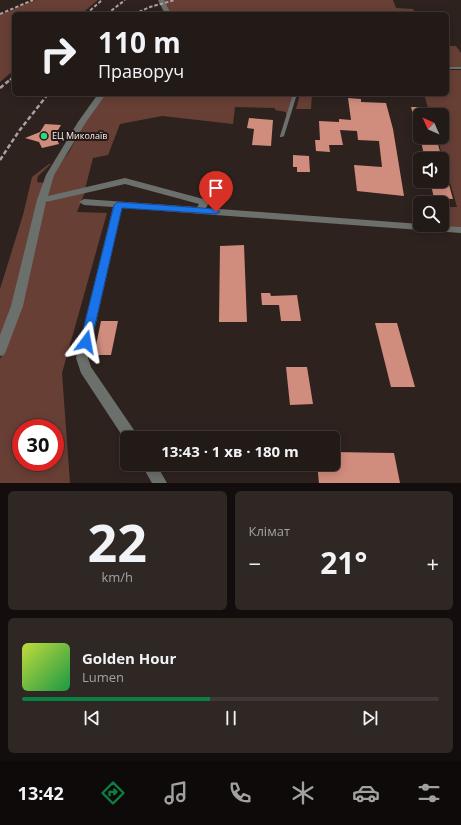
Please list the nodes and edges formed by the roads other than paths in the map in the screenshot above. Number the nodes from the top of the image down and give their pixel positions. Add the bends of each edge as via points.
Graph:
1 (161, 0) edge
2 (167, 12) edge
3 (449, 68) edge
4 (461, 68) edge
5 (101, 96) edge
6 (294, 96) edge
7 (282, 136) dead end
8 (42, 200) junction
9 (84, 202) dead end
10 (118, 205) junction
11 (201, 210) junction
12 (461, 230) edge
13 (0, 351) edge
14 (126, 431) edge
15 (152, 471) edge
16 (160, 483) edge

1 - 2 street
3 - 4 lane
5 - 8 street via 50,175
6 - 7 lane
8 - 11 street via 125,181 204,202
8 - 13 street via 17,306
9 - 10 street
10 - 11 street
10 - 14 street via 82,358 85,369
11 - 12 street
15 - 16 street

